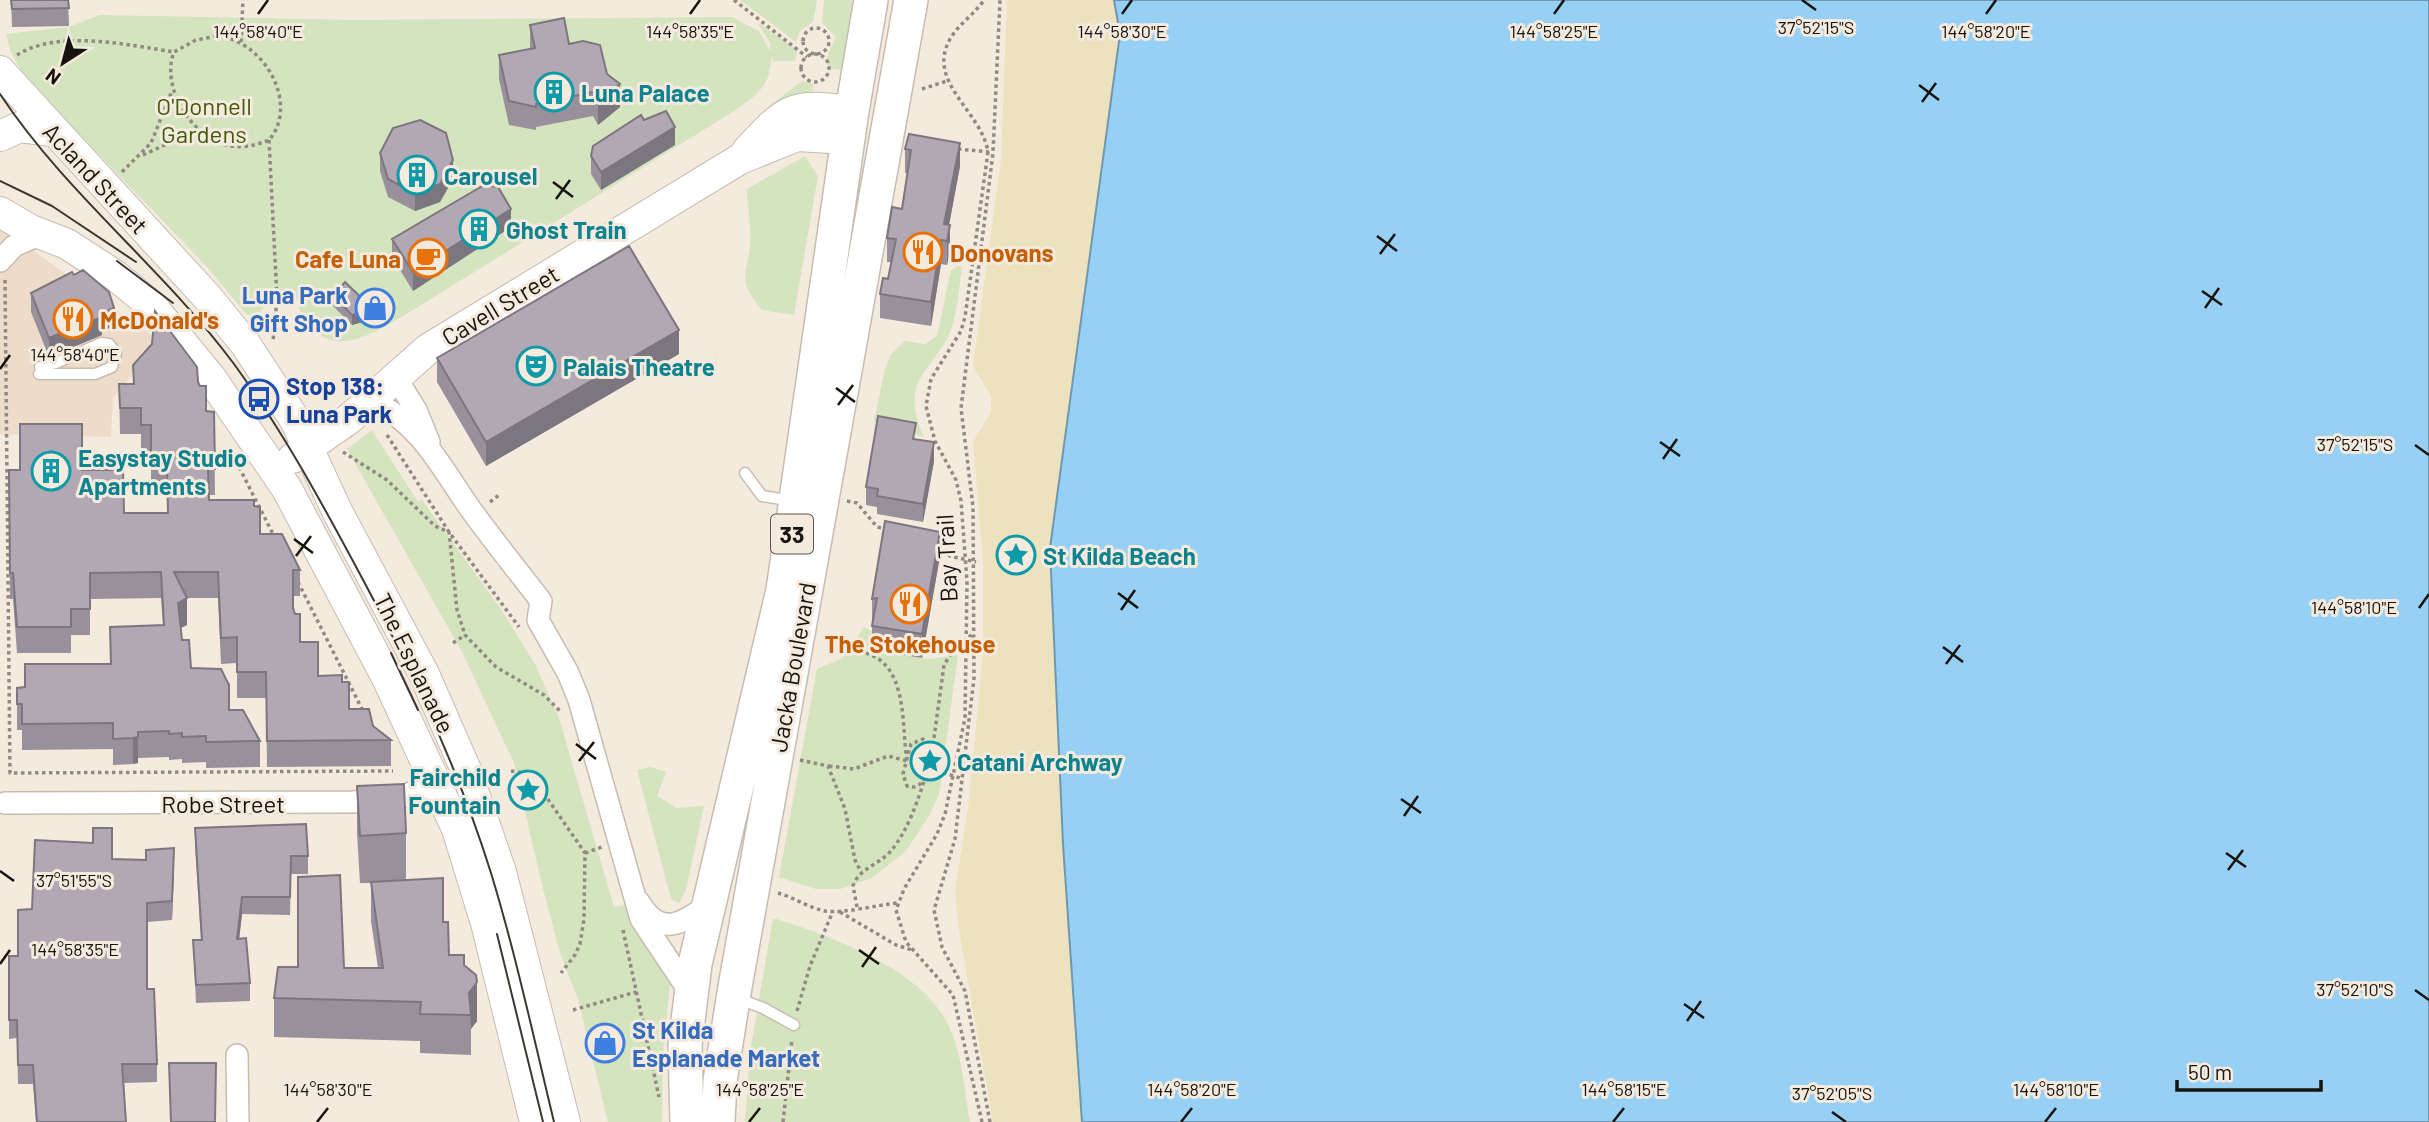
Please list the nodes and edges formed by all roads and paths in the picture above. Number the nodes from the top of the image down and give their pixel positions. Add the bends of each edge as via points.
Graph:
1 (243, 0) edge
2 (734, 0) edge
3 (871, 0) edge
4 (911, 0) edge
5 (984, 0) edge
6 (1000, 0) edge
7 (241, 42) junction
8 (174, 52) junction
9 (815, 54) junction
10 (807, 57) junction
11 (5, 66) edge
12 (947, 81) junction
13 (173, 89) junction
14 (913, 91) dead end
15 (850, 125) junction
16 (52, 131) junction
17 (888, 131) junction
18 (0, 136) edge
19 (206, 136) junction
20 (269, 140) junction
21 (953, 148) edge
22 (991, 152) junction
23 (138, 158) junction
24 (113, 178) dead end
25 (0, 196) edge
26 (0, 212) edge
27 (54, 239) junction
28 (165, 252) junction
29 (972, 262) junction
30 (979, 262) junction
31 (4, 266) edge
32 (128, 285) junction
33 (273, 344) dead end
34 (39, 370) joint
35 (396, 378) junction
36 (371, 401) junction
37 (384, 429) dead end
38 (344, 445) dead end
39 (230, 449) dead end
40 (308, 449) junction
41 (433, 453) junction
42 (274, 469) junction
43 (746, 473) dead end
44 (842, 500) dead end
45 (796, 502) junction
46 (901, 530) edge
47 (449, 532) junction
48 (931, 544) edge
49 (280, 548) edge
50 (966, 560) junction
51 (976, 562) junction
52 (293, 573) edge
53 (523, 633) dead end
54 (975, 633) junction
55 (465, 635) junction
56 (966, 640) junction
57 (843, 642) dead end
58 (453, 643) dead end
59 (554, 696) dead end
60 (559, 707) junction
61 (563, 719) dead end
62 (368, 722) edge
63 (933, 747) junction
64 (387, 759) edge
65 (794, 761) dead end
66 (907, 761) junction
67 (828, 766) junction
68 (466, 770) junction
69 (393, 771) junction
70 (512, 771) dead end
71 (952, 776) junction
72 (925, 778) junction
73 (963, 779) junction
74 (398, 780) dead end
75 (437, 781) junction
76 (2, 802) edge
77 (601, 837) dead end
78 (603, 847) junction
79 (584, 853) junction
80 (606, 859) dead end
81 (862, 873) junction
82 (752, 887) junction
83 (635, 894) junction
84 (897, 904) junction
85 (857, 907) junction
86 (840, 912) junction
87 (705, 920) junction
88 (621, 924) dead end
89 (912, 951) junction
90 (741, 952) junction
91 (561, 973) dead end
92 (636, 992) junction
93 (734, 992) junction
94 (691, 994) junction
95 (967, 999) junction
96 (957, 1002) junction
97 (573, 1010) dead end
98 (794, 1026) dead end
99 (237, 1055) dead end
100 (675, 1116) edge
101 (238, 1122) edge
102 (535, 1122) edge
103 (565, 1122) edge
104 (719, 1122) edge
105 (982, 1122) edge
106 (990, 1122) edge

1 - 7 path
2 - 10 path
3 - 15 main road, 33
4 - 17 main road, 33
5 - 12 path via 946,47
6 - 22 path
7 - 8 path via 218,36 196,40
7 - 20 path via 259,54 274,80 279,121
8 - 11 path via 70,43 26,50
8 - 13 path via 169,68
9 - 9 path via 807,50 804,40 810,30 818,28 829,43 826,50
9 - 10 path
9 - 10 path via 829,66 825,78 817,82 803,75 802,63
11 - 16 street, Acland Street
12 - 14 path
12 - 22 path via 980,127
13 - 19 path
13 - 23 path via 158,132
15 - 17 main road
15 - 35 street, Cavell Street via 818,107 793,109 778,118 740,159 445,338
15 - 45 main road, Jacka Boulevard / 33
16 - 18 street via 20,127
16 - 28 street, Acland Street
17 - 82 main road, Jacka Boulevard / 33
19 - 20 path via 231,146
19 - 23 path via 164,143
20 - 33 path via 277,299
21 - 22 path
22 - 29 path, Bay Trail
22 - 30 path
23 - 24 path
25 - 27 street
26 - 27 street
27 - 31 street via 14,246
27 - 32 street, The Esplanade
28 - 32 street via 149,275
28 - 40 street, The Esplanade via 246,345 284,400
29 - 30 path
29 - 50 path, Bay Trail via 961,331 931,379 926,406 935,441 958,490
30 - 51 path via 961,408
31 - 69 path via 10,773
32 - 42 street, The Esplanade via 181,339
34 - 34 lane via 100,373 112,367 116,354 109,344 101,343
35 - 36 street, Cavell Street
35 - 41 street via 416,410
36 - 40 street, Cavell Street
36 - 41 street via 399,418
37 - 47 path
38 - 47 path via 342,451 387,480 435,526
39 - 49 path
40 - 42 street, Cavell Street
40 - 68 street, The Esplanade via 424,674
41 - 83 street via 541,601 538,620 579,700
42 - 75 street, The Esplanade via 321,550
43 - 45 lane via 762,496
44 - 46 path via 857,503 877,527
45 - 87 main road, Jacka Boulevard / 33 via 767,668
47 - 53 path
47 - 55 path via 457,610
48 - 50 path
50 - 51 path
50 - 56 path, Bay Trail
51 - 54 path
52 - 62 path
54 - 56 path
54 - 73 path
55 - 58 path
55 - 60 path via 496,667
56 - 63 path via 957,644 944,665
56 - 71 path, Bay Trail via 965,718
57 - 66 path via 857,644 860,652 870,654 895,677
59 - 60 path
60 - 61 path
63 - 66 path via 923,739 914,740
63 - 72 path, bridge
64 - 69 path
65 - 67 path
66 - 67 path via 888,756 854,769
66 - 71 path
66 - 72 path via 902,774 907,786 918,786
67 - 81 path
68 - 75 street
68 - 103 street, The Esplanade via 501,872
69 - 74 path
70 - 79 path via 525,773 536,782
71 - 73 path
71 - 84 path, Bay Trail via 937,834
72 - 81 path via 898,841
73 - 95 path via 955,839 934,917 942,947
75 - 76 street, Robe Street via 402,797 353,802
75 - 102 street, The Esplanade via 486,923
77 - 78 path
78 - 79 path
78 - 80 path
79 - 91 path via 580,944
81 - 85 path via 853,886
82 - 86 path
82 - 90 main road, Jacka Boulevard / 33
83 - 87 street via 651,917 670,925
83 - 94 street via 646,930
84 - 85 path
84 - 89 path via 901,931
85 - 86 path
86 - 89 path
87 - 90 main road via 704,952 719,961
87 - 94 main road, Jacka Boulevard / 33
88 - 92 path
89 - 96 path
90 - 93 main road, Jacka Boulevard / 33
92 - 97 path
92 - 100 path
93 - 94 main road
93 - 98 lane
93 - 104 main road, Jacka Boulevard / 33 via 720,1082
94 - 100 main road, Jacka Boulevard / 33
95 - 96 path
95 - 106 path
96 - 105 path
99 - 101 street

